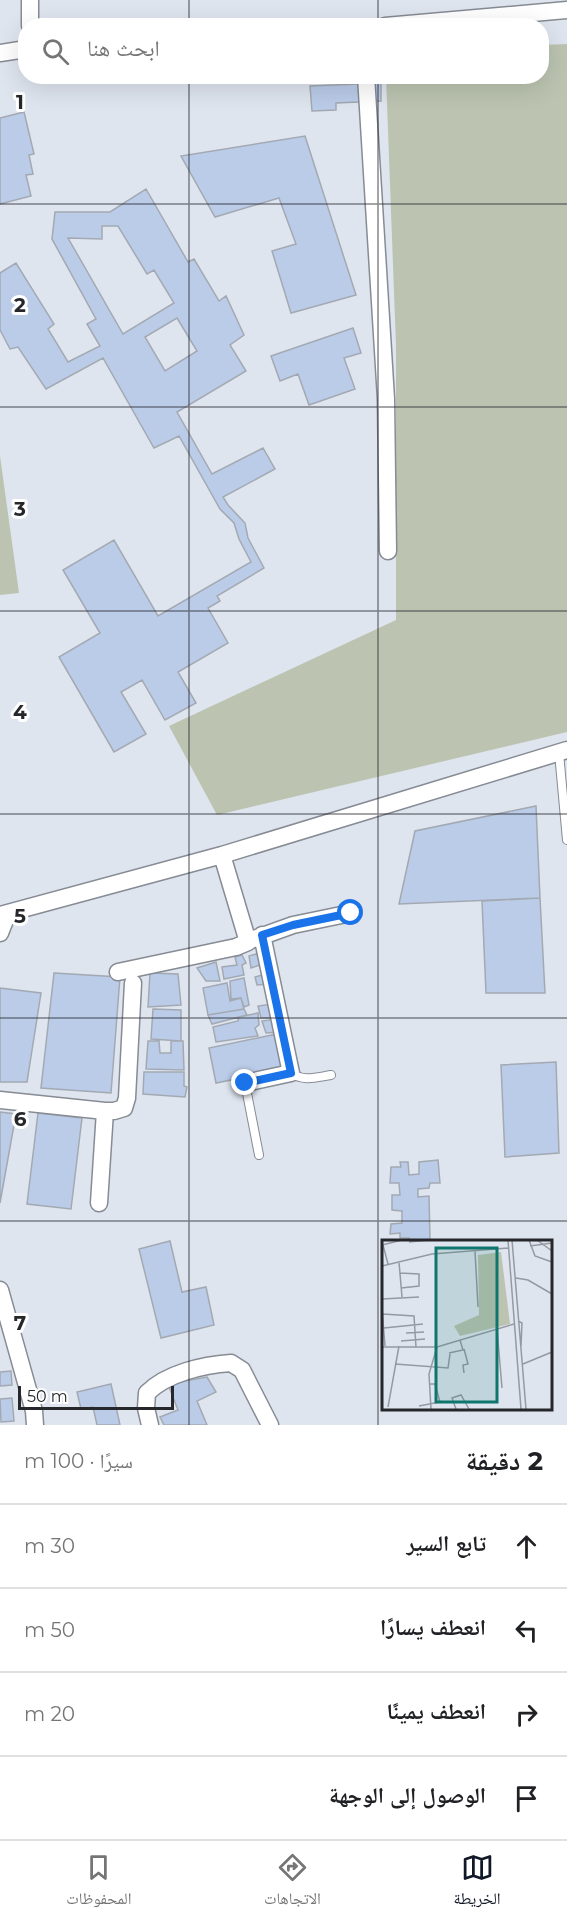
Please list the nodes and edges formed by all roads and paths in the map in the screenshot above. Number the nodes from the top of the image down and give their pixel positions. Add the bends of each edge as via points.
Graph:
1 (30, 0) edge
2 (567, 10) edge
3 (30, 18) edge
4 (476, 18) edge
5 (18, 50) edge
6 (0, 52) edge
7 (366, 84) edge
8 (388, 551) dead end
9 (563, 752) edge
10 (567, 840) edge
11 (222, 855) junction
12 (351, 913) dead end
13 (3, 915) edge
14 (0, 933) edge
15 (255, 939) junction
16 (118, 972) dead end
17 (132, 983) dead end
18 (291, 1073) junction
19 (332, 1075) dead end
20 (245, 1083) joint
21 (0, 1100) edge
22 (105, 1111) junction
23 (259, 1155) dead end
24 (99, 1203) dead end
25 (0, 1290) edge
26 (35, 1425) edge
27 (150, 1425) edge
28 (270, 1425) edge

1 - 3 street
2 - 4 street
5 - 6 street
7 - 8 street via 386,399
9 - 10 lane
9 - 11 street
11 - 13 street
11 - 15 street
12 - 15 street via 293,925
13 - 14 street
15 - 16 street via 236,947
15 - 18 street
17 - 22 street via 127,1104 119,1110
18 - 19 lane via 299,1079
18 - 20 street
20 - 23 lane
21 - 22 street
22 - 24 street
25 - 26 street
27 - 28 street via 147,1393 156,1384 194,1370 231,1363 242,1370

